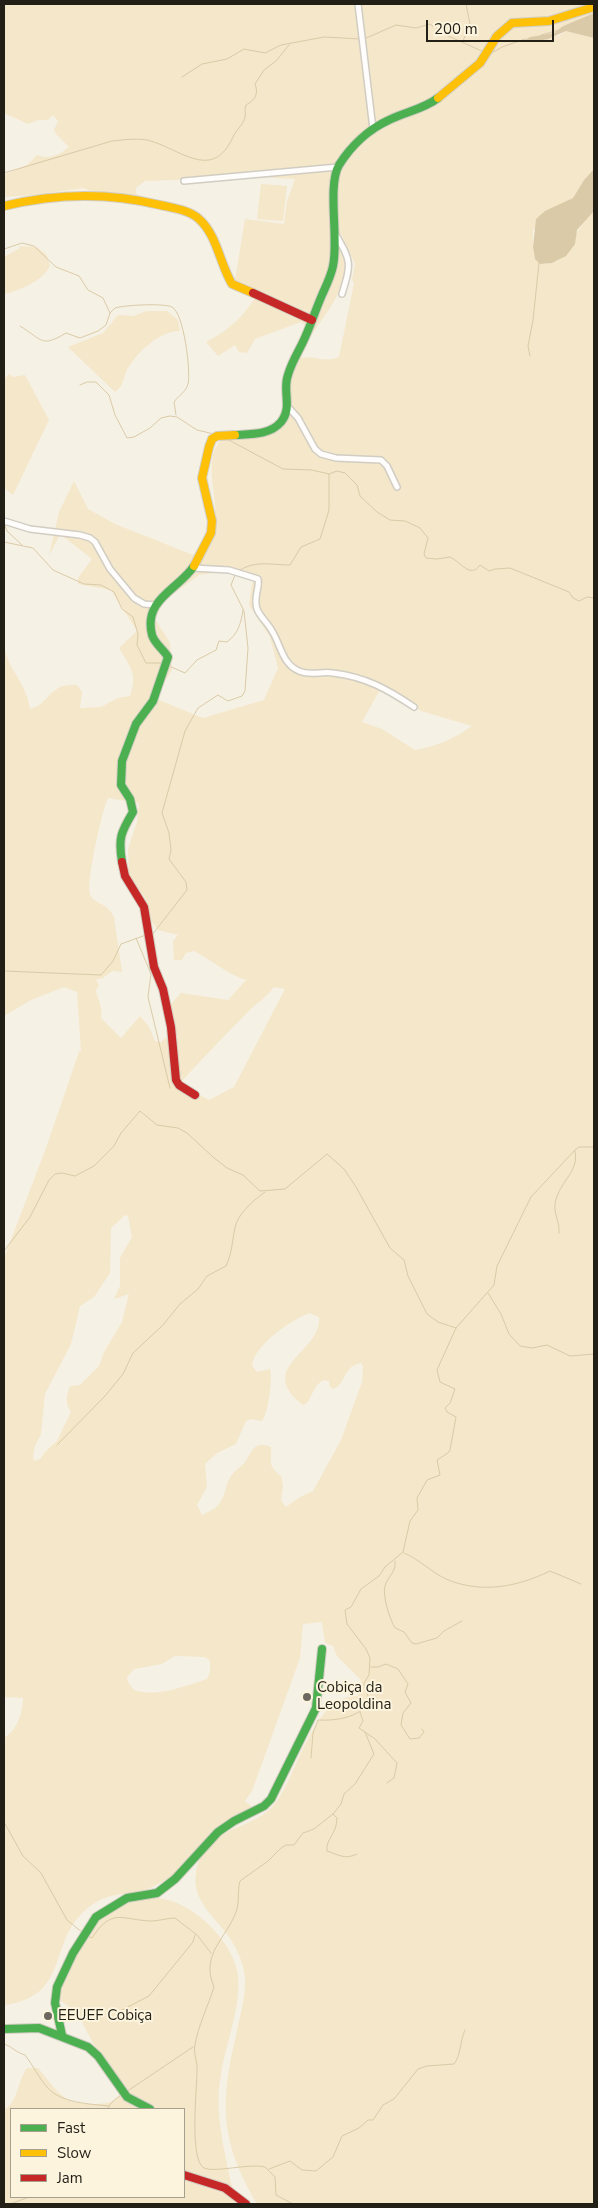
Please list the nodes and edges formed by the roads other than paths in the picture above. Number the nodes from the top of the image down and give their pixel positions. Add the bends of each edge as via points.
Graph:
1 (358, 4) edge
2 (594, 7) edge
3 (372, 129) junction
4 (338, 167) junction
5 (184, 181) dead end
6 (4, 206) edge
7 (336, 235) junction
8 (342, 294) dead end
9 (312, 320) junction
10 (288, 407) junction
11 (397, 487) dead end
12 (4, 520) edge
13 (193, 568) junction
14 (155, 605) junction
15 (414, 707) dead end
16 (195, 1095) dead end
17 (322, 1649) dead end
18 (4, 2029) edge
19 (62, 2035) junction
20 (148, 2108) edge
21 (185, 2175) edge
22 (246, 2204) edge

1 - 3 street
2 - 3 street via 549,21 512,23 498,36 476,68 438,98
3 - 4 street
4 - 5 street
4 - 7 street via 333,192
6 - 9 street via 56,195 125,197 192,214 208,230 232,284
7 - 8 street via 349,261
7 - 9 street via 331,275
9 - 10 street via 285,385
10 - 11 street via 321,454 381,460
10 - 13 street via 283,420 270,430 255,435 223,434 212,439 202,478 213,528
12 - 14 street via 25,528 90,538 134,598 144,604
13 - 14 street
13 - 15 street via 229,570 258,579 255,598 259,612 272,630 285,660 298,671 334,673 371,681
14 - 16 street via 151,615 152,637 168,657 153,701 136,724 122,761 122,785 133,812 121,833 119,845 125,876 144,907 154,967 163,989 171,1027 176,1080
17 - 19 street via 316,1708 271,1799 218,1832 157,1893 127,1898 94,1919 57,1987 55,2003
18 - 19 street via 39,2028
19 - 20 street via 93,2051 127,2097
21 - 22 street via 219,2183 236,2193

